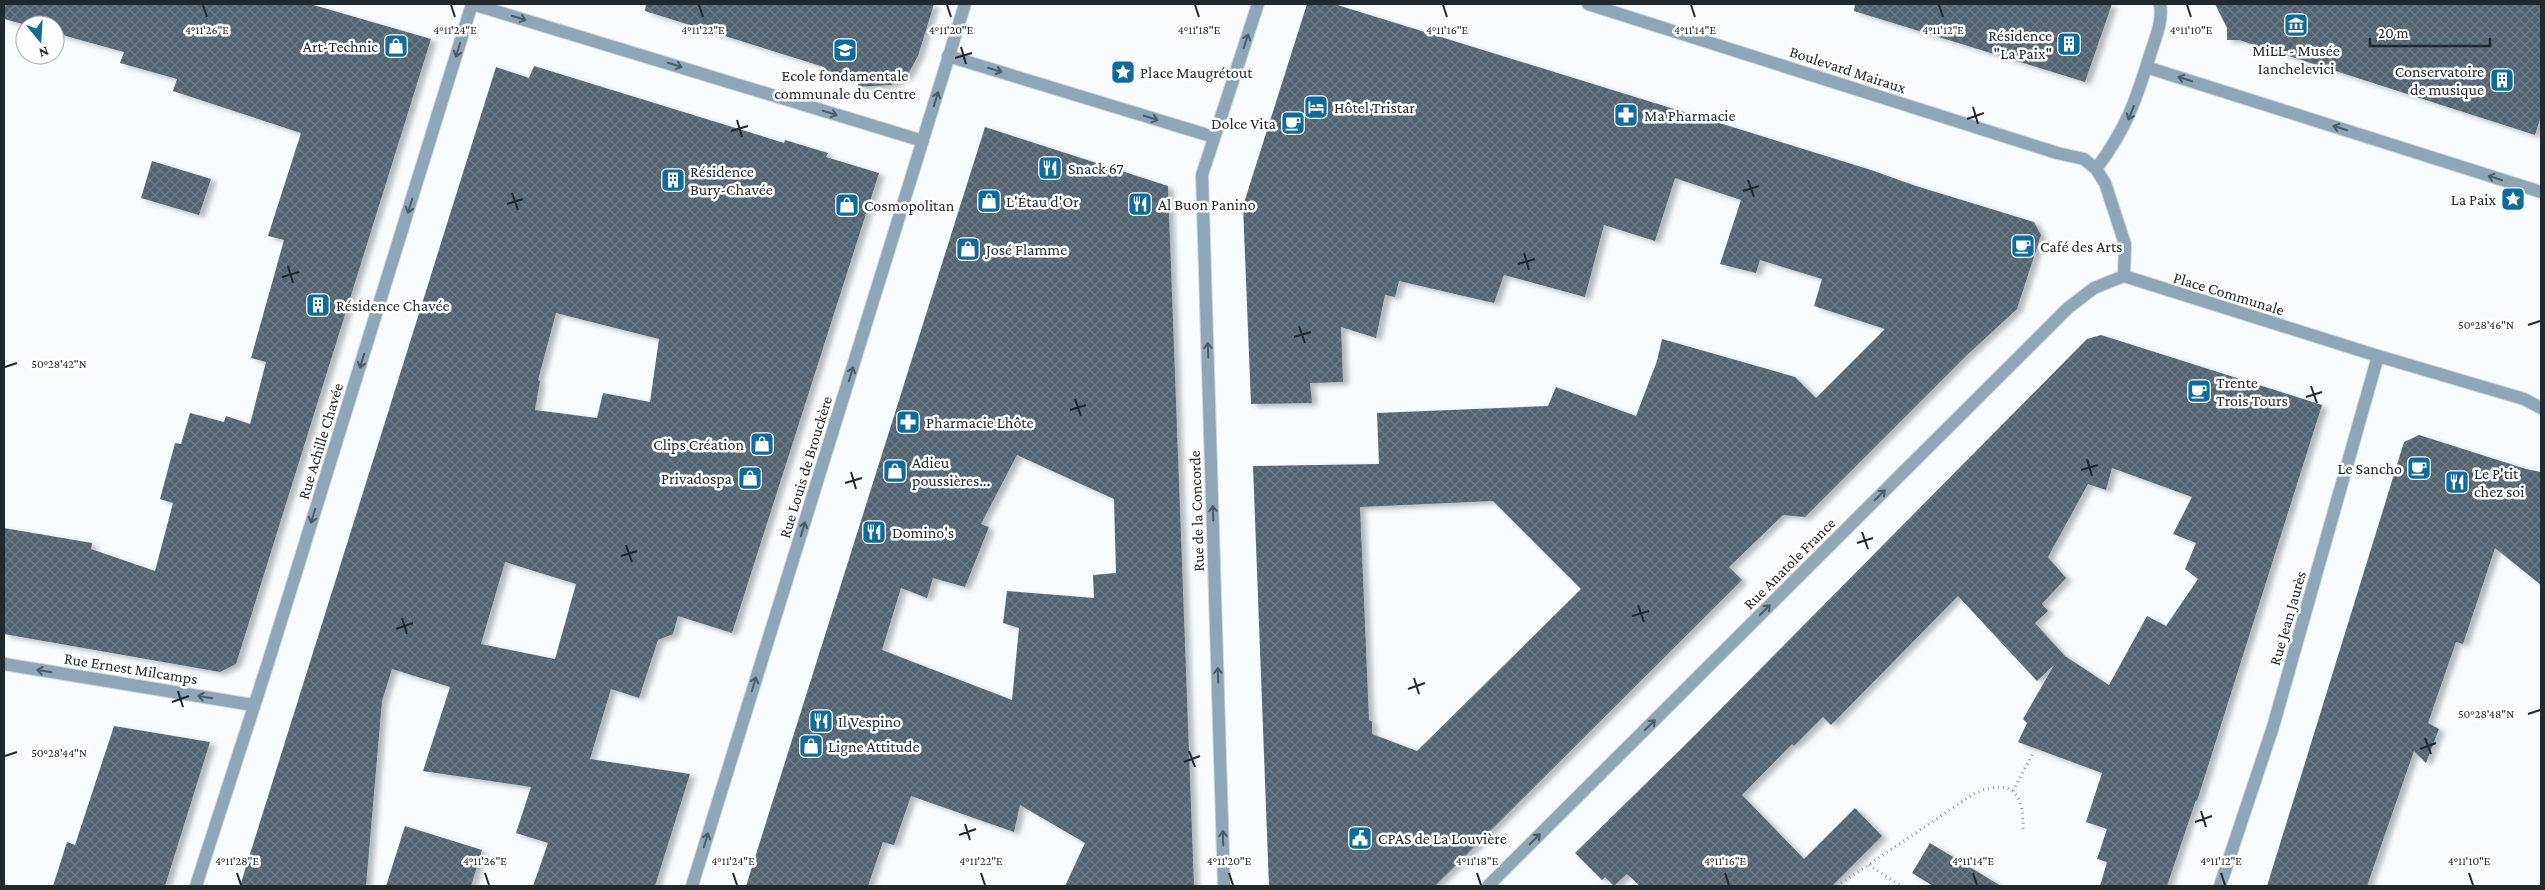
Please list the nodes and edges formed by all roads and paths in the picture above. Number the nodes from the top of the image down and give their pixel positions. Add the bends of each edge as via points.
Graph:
1 (472, 4) edge
2 (965, 4) edge
3 (1258, 4) edge
4 (1588, 4) edge
5 (2160, 4) edge
6 (948, 56) junction
7 (2146, 67) junction
8 (1214, 137) junction
9 (923, 141) junction
10 (2096, 169) junction
11 (2541, 192) edge
12 (2124, 276) junction
13 (2378, 356) junction
14 (2541, 408) edge
15 (4, 664) edge
16 (253, 705) junction
17 (2033, 753) dead end
18 (2013, 791) junction
19 (2023, 833) dead end
20 (1868, 865) junction
21 (196, 886) edge
22 (692, 886) edge
23 (1224, 886) edge
24 (1488, 886) edge
25 (1837, 886) edge
26 (1901, 886) edge
27 (2220, 886) edge

1 -> 9 street
1 -> 16 street, Rue Achille Chavée
2 - 6 street
8 -> 3 street
4 - 10 street, Boulevard Mairaux via 2084,159
5 - 7 street via 2161,21
6 -> 8 street
9 -> 6 street, Rue Louis de Brouckère
7 -> 10 street via 2128,122
11 -> 7 street
23 -> 8 street, Rue de la Concorde via 1202,175
22 -> 9 street, Rue Louis de Brouckère
10 - 12 street via 2105,183 2124,244
12 - 13 street, Place Communale
24 -> 12 street, Rue Anatole France via 2068,308 2094,288
13 - 14 street, Place Communale via 2524,399
13 - 27 street, Rue Jean Jaurès via 2273,726
16 -> 15 street, Rue Ernest Milcamps
16 - 21 street, Rue Achille Chavée
17 - 18 path
18 - 19 path via 2021,802
18 - 20 path via 1992,786 1975,793
20 - 25 path
20 - 26 path

